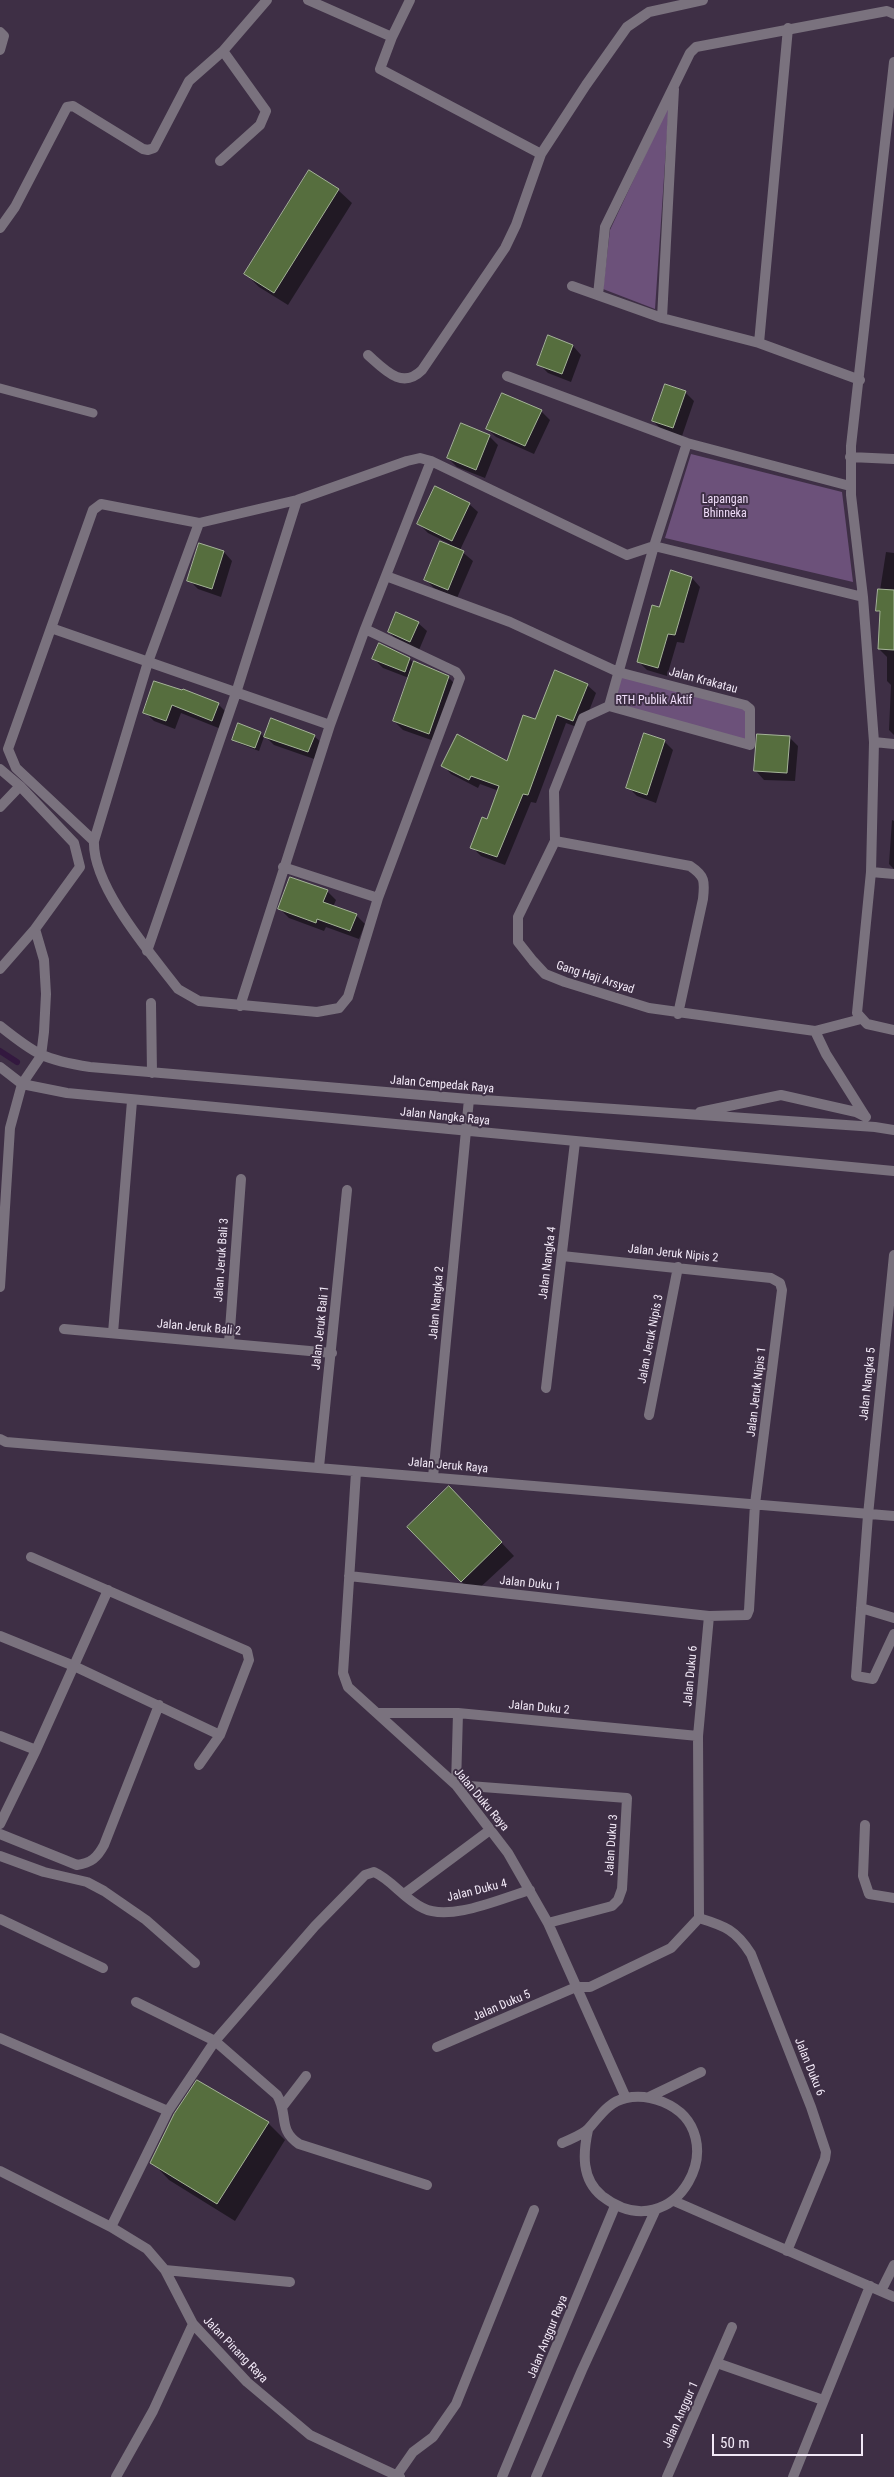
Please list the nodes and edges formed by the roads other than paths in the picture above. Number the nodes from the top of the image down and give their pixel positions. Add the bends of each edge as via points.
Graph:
1 (267, 0) edge
2 (308, 0) edge
3 (410, 0) edge
4 (703, 0) edge
5 (894, 14) edge
6 (788, 28) junction
7 (2, 34) edge
8 (392, 37) junction
9 (0, 50) edge
10 (223, 51) junction
11 (894, 62) edge
12 (674, 85) junction
13 (541, 154) junction
14 (220, 161) dead end
15 (0, 228) edge
16 (572, 286) dead end
17 (598, 295) junction
18 (662, 318) junction
19 (759, 343) junction
20 (368, 355) dead end
21 (507, 376) dead end
22 (860, 380) junction
23 (0, 388) edge
24 (93, 413) dead end
25 (687, 443) junction
26 (850, 457) junction
27 (894, 459) edge
28 (431, 461) junction
29 (850, 486) junction
30 (297, 500) junction
31 (198, 523) junction
32 (654, 546) junction
33 (386, 576) junction
34 (864, 597) junction
35 (51, 628) junction
36 (365, 629) junction
37 (148, 662) junction
38 (618, 672) junction
39 (236, 693) junction
40 (609, 706) junction
41 (330, 725) junction
42 (874, 742) junction
43 (894, 744) edge
44 (0, 769) edge
45 (20, 786) junction
46 (0, 808) edge
47 (94, 841) junction
48 (555, 841) junction
49 (283, 867) junction
50 (871, 872) junction
51 (894, 874) edge
52 (378, 898) junction
53 (35, 929) junction
54 (147, 950) junction
55 (0, 969) edge
56 (151, 1003) dead end
57 (240, 1006) junction
58 (678, 1014) junction
59 (861, 1019) junction
60 (0, 1026) edge
61 (894, 1030) edge
62 (815, 1031) junction
63 (41, 1056) junction
64 (0, 1067) edge
65 (152, 1073) junction
66 (22, 1084) junction
67 (469, 1100) junction
68 (132, 1101) junction
69 (687, 1115) junction
70 (865, 1116) junction
71 (875, 1127) junction
72 (5, 1128) edge
73 (894, 1130) edge
74 (466, 1131) junction
75 (575, 1142) junction
76 (894, 1171) edge
77 (241, 1179) dead end
78 (347, 1190) dead end
79 (894, 1255) edge
80 (562, 1256) junction
81 (894, 1259) edge
82 (678, 1267) junction
83 (780, 1282) joint
84 (0, 1287) edge
85 (64, 1329) dead end
86 (113, 1333) junction
87 (229, 1343) junction
88 (332, 1353) junction
89 (546, 1388) dead end
90 (649, 1415) dead end
91 (0, 1439) edge
92 (319, 1467) junction
93 (356, 1472) junction
94 (434, 1477) junction
95 (755, 1504) junction
96 (868, 1515) junction
97 (894, 1516) edge
98 (31, 1557) dead end
99 (349, 1576) junction
100 (108, 1590) junction
101 (861, 1608) junction
102 (709, 1616) junction
103 (894, 1618) edge
104 (894, 1634) edge
105 (0, 1636) edge
106 (74, 1666) junction
107 (159, 1705) junction
108 (378, 1713) junction
109 (458, 1713) junction
110 (220, 1734) junction
111 (0, 1736) edge
112 (698, 1736) junction
113 (36, 1750) junction
114 (199, 1766) dead end
115 (456, 1785) junction
116 (0, 1824) edge
117 (865, 1825) dead end
118 (490, 1830) junction
119 (0, 1834) edge
120 (0, 1856) edge
121 (530, 1890) junction
122 (404, 1894) junction
123 (894, 1898) edge
124 (699, 1918) junction
125 (0, 1919) edge
126 (548, 1923) junction
127 (195, 1963) dead end
128 (103, 1968) dead end
129 (576, 1988) junction
130 (136, 2002) dead end
131 (0, 2038) edge
132 (215, 2041) junction
133 (437, 2047) dead end
134 (701, 2072) dead end
135 (306, 2076) dead end
136 (649, 2096) junction
137 (626, 2098) junction
138 (283, 2106) junction
139 (168, 2111) junction
140 (588, 2130) junction
141 (562, 2143) dead end
142 (0, 2171) edge
143 (427, 2185) dead end
144 (674, 2201) junction
145 (615, 2206) junction
146 (656, 2209) junction
147 (534, 2210) dead end
148 (110, 2227) junction
149 (787, 2251) junction
150 (894, 2265) edge
151 (165, 2270) junction
152 (290, 2282) dead end
153 (870, 2286) junction
154 (881, 2291) junction
155 (894, 2297) edge
156 (193, 2324) junction
157 (732, 2327) dead end
158 (717, 2363) junction
159 (823, 2400) junction
160 (399, 2476) edge
161 (116, 2477) edge
162 (502, 2477) edge
163 (536, 2477) edge
164 (667, 2477) edge
165 (793, 2477) edge

1 - 10 street
2 - 8 street
3 - 8 street
4 - 13 street via 649,12 627,27
5 - 6 street via 887,11
6 - 12 street via 696,47
6 - 19 street
7 - 9 street
8 - 13 street via 380,69
10 - 14 street via 266,111 260,125
10 - 15 street via 189,82 154,148 143,149 73,106 67,107 15,207
11 - 22 street
12 - 17 street via 605,227
12 - 18 street
13 - 20 street via 505,248 422,370 406,380 396,378
16 - 17 street
17 - 18 street
18 - 19 street
19 - 22 street
21 - 25 street
22 - 26 street
23 - 24 lane
25 - 29 street
25 - 32 street
26 - 27 street
26 - 29 street
28 - 30 street via 420,458 407,461
28 - 32 street via 627,555
28 - 33 street
29 - 34 street
30 - 31 street
30 - 39 street
31 - 35 street via 96,505
31 - 37 street
32 - 34 street
32 - 38 street
33 - 36 street
33 - 38 street via 510,622
34 - 42 street
35 - 37 street
35 - 47 street via 8,749 16,768
36 - 41 street
36 - 52 street via 456,672 460,678
37 - 39 street
37 - 47 street
38 - 40 street
38 - 40 street, Jalan Krakatau via 746,705 750,709 750,745
39 - 41 street
39 - 54 street
40 - 48 street, Gang Haji Arsyad via 583,718 579,727 554,791
41 - 49 street
42 - 43 street
42 - 50 street
44 - 45 street
45 - 46 street
45 - 53 street via 74,843 80,867
47 - 54 street via 93,852 106,886
48 - 58 street, Gang Haji Arsyad via 518,917 518,942 545,974 649,1008
48 - 58 street via 690,866 701,873 705,886 703,899
49 - 52 street
49 - 57 street
50 - 51 street
50 - 59 street via 857,1013
52 - 57 street via 344,1004 339,1008 316,1012
53 - 55 street
53 - 63 street via 44,960 46,994
54 - 57 street via 178,989 188,996 199,1001
56 - 65 street
58 - 62 street, Gang Haji Arsyad
59 - 61 street via 867,1024
59 - 62 street
60 - 63 street, Jalan Cempedak Raya
62 - 70 street
63 - 65 street, Jalan Cempedak Raya via 90,1067
63 - 66 street
64 - 66 street, Jalan Nangka Raya
65 - 67 street, Jalan Cempedak Raya
66 - 68 street, Jalan Nangka Raya via 50,1091
66 - 72 street
67 - 69 street, Jalan Cempedak Raya
67 - 74 street, Jalan Nangka 2
68 - 74 street, Jalan Nangka Raya via 194,1104
68 - 86 street
69 - 70 street via 781,1096
69 - 71 street, Jalan Cempedak Raya
70 - 71 street
71 - 73 street, Jalan Cempedak Raya
72 - 84 street
74 - 75 street, Jalan Nangka Raya
74 - 94 street, Jalan Nangka 2
75 - 76 street, Jalan Nangka Raya
75 - 80 street, Jalan Nangka 4
77 - 87 street, Jalan Jeruk Bali 3
78 - 88 street, Jalan Jeruk Bali 1
79 - 81 street, Jalan Nangka 5
80 - 82 street, Jalan Jeruk Nipis 2
80 - 89 street, Jalan Nangka 4
81 - 96 street, Jalan Nangka 5
82 - 83 street, Jalan Jeruk Nipis 2 via 771,1278
82 - 90 street, Jalan Jeruk Nipis 3
83 - 95 street, Jalan Jeruk Nipis 1 via 782,1290
85 - 86 street, Jalan Jeruk Bali 2
86 - 87 street, Jalan Jeruk Bali 2
87 - 88 street, Jalan Jeruk Bali 2
88 - 92 street, Jalan Jeruk Bali 1
91 - 92 street, Jalan Jeruk Raya via 16,1443
92 - 93 street, Jalan Jeruk Raya
93 - 94 street, Jalan Jeruk Raya
93 - 99 street, Jalan Duku Raya
94 - 95 street, Jalan Jeruk Raya
95 - 96 street, Jalan Jeruk Raya
95 - 102 street, Jalan Jeruk Nipis 1 via 749,1610 742,1616
96 - 97 street, Jalan Jeruk Raya
96 - 101 street, Jalan Nangka 5
98 - 100 street
99 - 102 street, Jalan Duku 1
99 - 108 street, Jalan Duku Raya via 343,1674 348,1687
100 - 106 street
100 - 110 street via 247,1652 249,1660
101 - 103 street
101 - 104 street, Jalan Nangka 5 via 856,1676 873,1680
102 - 112 street, Jalan Duku 6
105 - 106 street
106 - 107 street
106 - 113 street
107 - 110 street
107 - 119 street via 97,1857 88,1864 77,1866
108 - 109 street, Jalan Duku 2
108 - 115 street, Jalan Duku Raya
109 - 112 street, Jalan Duku 2
109 - 115 street
110 - 114 street
111 - 113 street
112 - 124 street, Jalan Duku 6
113 - 116 street
115 - 118 street, Jalan Duku Raya
115 - 126 street, Jalan Duku 3 via 627,1798 622,1889 618,1900 612,1906
117 - 123 street via 863,1876 869,1894
118 - 121 street, Jalan Duku Raya
118 - 122 street
120 - 127 street via 44,1872 88,1882 146,1920
121 - 122 street, Jalan Duku 4 via 458,1912 423,1909
121 - 126 street, Jalan Duku Raya
122 - 132 street, Jalan Duku 4 via 383,1876 374,1872 365,1875 315,1926
124 - 129 street, Jalan Duku 5 via 671,1948 590,1987
124 - 149 street, Jalan Duku 6 via 726,1926 741,1938 751,1954 826,2152
125 - 128 street
126 - 129 street, Jalan Duku Raya
129 - 133 street, Jalan Duku 5
129 - 137 street, Jalan Duku Raya
130 - 132 street
131 - 139 street
132 - 138 street via 277,2095
132 - 139 street
134 - 136 street
135 - 138 street
136 - 137 street
136 - 144 street via 674,2107 692,2127 698,2154 692,2180
137 - 140 street via 610,2104
138 - 143 street via 288,2137 298,2144
139 - 148 street
140 - 141 street
140 - 145 street via 583,2151 586,2173 598,2192
142 - 148 street, Jalan Pinang Raya
144 - 146 street
144 - 149 street
145 - 146 street via 635,2211
145 - 162 street, Jalan Anggur Raya
146 - 163 street
147 - 160 street via 456,2404 433,2437 412,2452
148 - 151 street, Jalan Pinang Raya via 147,2249
149 - 153 street
150 - 154 street
151 - 152 street
151 - 156 street, Jalan Pinang Raya
153 - 154 street
153 - 159 street
154 - 155 street
156 - 160 street, Jalan Pinang Raya via 247,2382 310,2434
156 - 161 street via 153,2411
157 - 158 street, Jalan Anggur 1
158 - 159 street
158 - 164 street, Jalan Anggur 1
159 - 165 street

